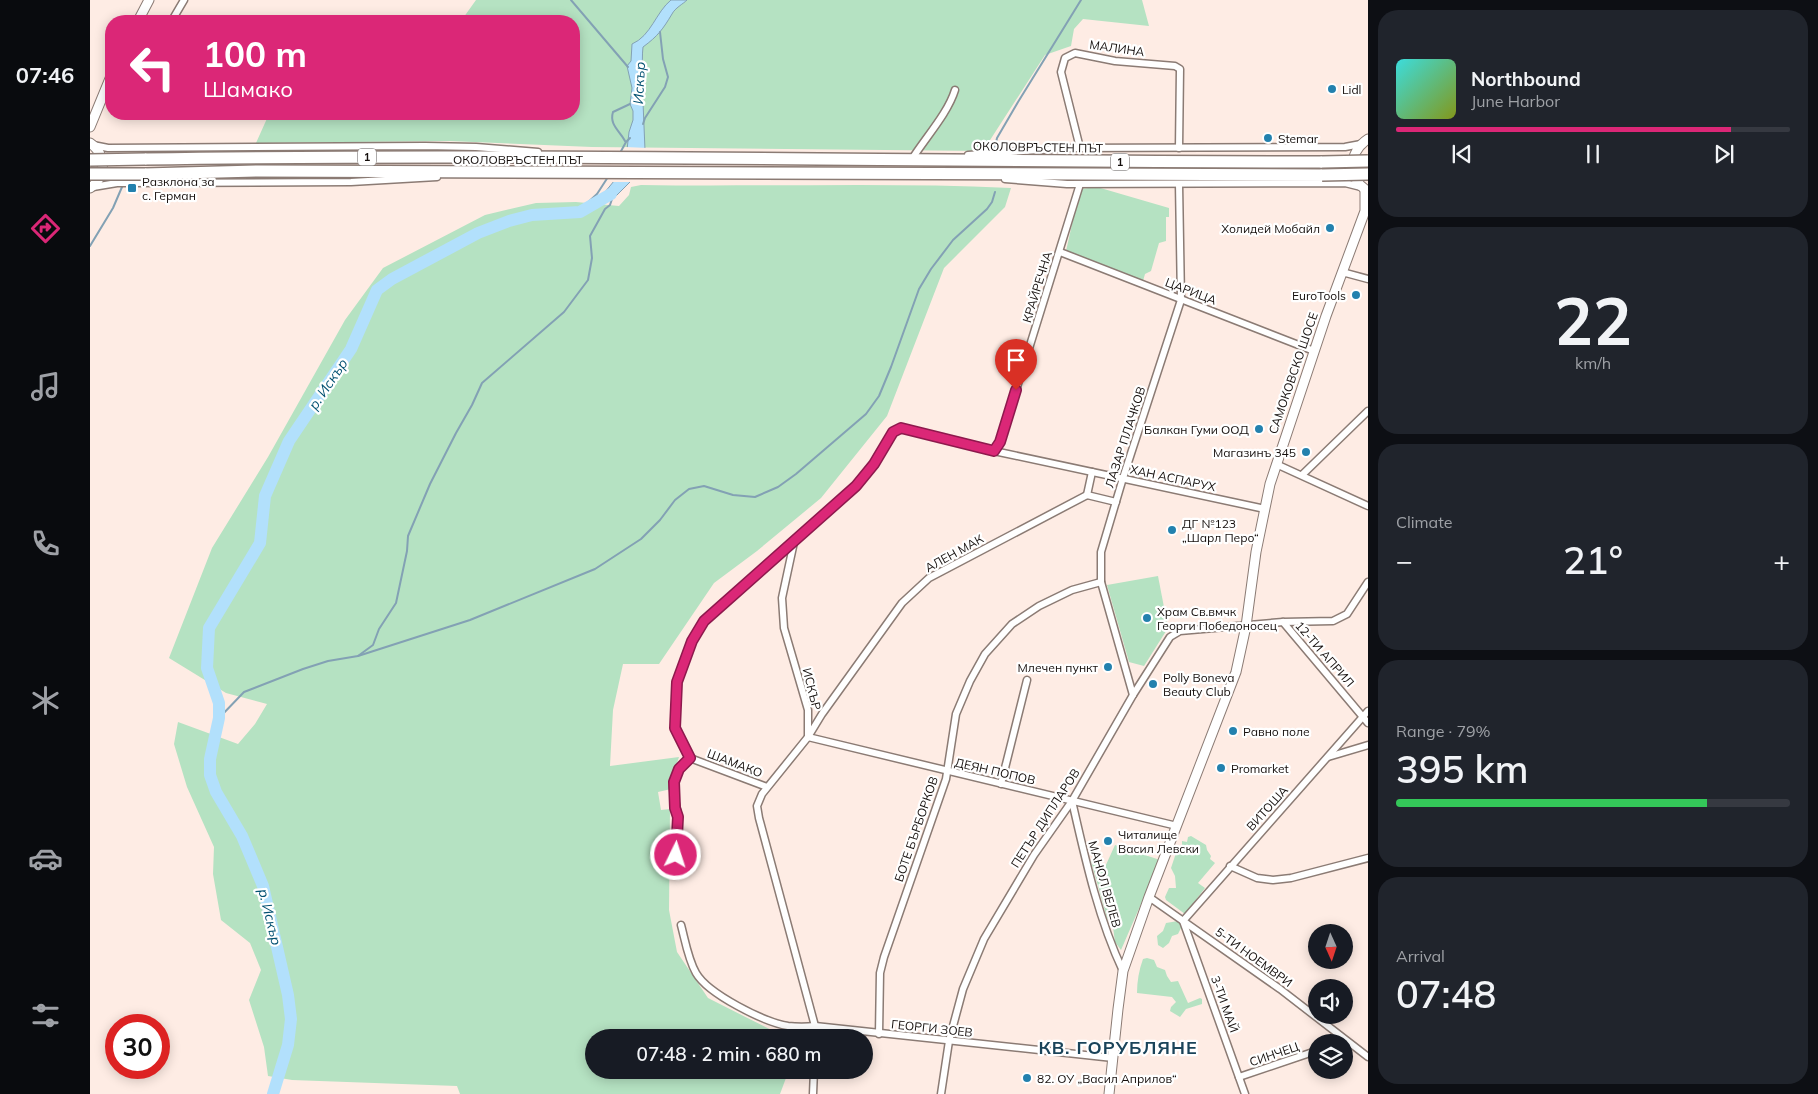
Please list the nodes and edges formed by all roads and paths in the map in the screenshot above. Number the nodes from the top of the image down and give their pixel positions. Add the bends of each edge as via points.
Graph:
1 (149, 0) edge
2 (184, 0) edge
3 (141, 15) edge
4 (175, 15) edge
5 (105, 90) edge
6 (955, 90) dead end
7 (90, 126) edge
8 (1364, 142) edge
9 (91, 143) edge
10 (1080, 148) junction
11 (1179, 148) junction
12 (589, 156) junction
13 (915, 159) junction
14 (90, 160) edge
15 (1368, 161) edge
16 (90, 174) edge
17 (543, 174) junction
18 (947, 174) junction
19 (1368, 174) edge
20 (1080, 184) junction
21 (1179, 184) junction
22 (91, 188) edge
23 (1365, 189) edge
24 (1367, 210) edge
25 (1060, 252) junction
26 (1342, 272) junction
27 (1368, 280) edge
28 (1181, 300) junction
29 (1314, 351) junction
30 (1368, 411) edge
31 (994, 451) junction
32 (1276, 464) junction
33 (1092, 472) junction
34 (1302, 475) junction
35 (1123, 478) junction
36 (1087, 495) junction
37 (1116, 502) junction
38 (1368, 506) edge
39 (1264, 509) junction
40 (794, 542) junction
41 (1101, 582) junction
42 (1368, 582) edge
43 (1283, 622) junction
44 (1246, 626) junction
45 (1028, 680) dead end
46 (1132, 695) junction
47 (1367, 717) edge
48 (808, 737) junction
49 (1368, 745) edge
50 (1328, 757) junction
51 (690, 758) junction
52 (948, 772) junction
53 (1001, 784) junction
54 (767, 787) junction
55 (1072, 801) junction
56 (1177, 826) junction
57 (1368, 858) edge
58 (1230, 866) junction
59 (675, 867) dead end
60 (1149, 897) junction
61 (1183, 921) junction
62 (681, 925) dead end
63 (1123, 971) junction
64 (815, 1026) junction
65 (879, 1034) junction
66 (1335, 1034) edge
67 (949, 1041) junction
68 (1353, 1047) edge
69 (1308, 1054) edge
70 (1368, 1056) edge
71 (1112, 1058) junction
72 (1239, 1077) junction
73 (814, 1079) edge
74 (813, 1094) edge
75 (941, 1094) edge
76 (1109, 1094) edge
77 (1245, 1094) edge

1 - 3 main road
2 - 4 street
5 - 7 main road
6 - 13 street via 951,104 925,138
8 - 11 street, ОКОЛОВРЪСТЕН ПЪТ via 1351,147
8 - 23 main road via 1352,162 1354,175
9 - 12 street via 108,148 476,147
9 - 22 main road via 101,157 103,167 100,179
10 - 11 street, ОКОЛОВРЪСТЕН ПЪТ
10 - 11 street, МАЛИНА via 1061,72 1065,58 1075,53 1180,69
10 - 13 street, ОКОЛОВРЪСТЕН ПЪТ
12 - 13 highway, ОКОЛОВРЪСТЕН ПЪТ / 1
12 - 14 highway, ОКОЛОВРЪСТЕН ПЪТ / 1, bridge
13 - 15 highway, ОКОЛОВРЪСТЕН ПЪТ / 1, bridge
16 - 17 highway, ОКОЛОВРЪСТЕН ПЪТ / 1, bridge via 257,171
17 - 18 highway, ОКОЛОВРЪСТЕН ПЪТ / 1
17 - 22 street via 351,182 117,183
18 - 19 highway, ОКОЛОВРЪСТЕН ПЪТ / 1, bridge
18 - 20 street, ОКОЛОВРЪСТЕН ПЪТ
20 - 21 street, ОКОЛОВРЪСТЕН ПЪТ
20 - 25 street, КРАЙРЕЧНА
21 - 23 street, ОКОЛОВРЪСТЕН ПЪТ via 1345,183
21 - 28 street, ЛАЗАР ПЛАЧКОВ
23 - 24 main road, САМОКОВСКО ШОСЕ
24 - 26 main road, САМОКОВСКО ШОСЕ
25 - 28 street, ЦАРИЦА
25 - 31 street, КРАЙРЕЧНА via 1000,442
26 - 27 street
26 - 29 main road, САМОКОВСКО ШОСЕ
28 - 29 street, ЦАРИЦА
28 - 35 street, ЛАЗАР ПЛАЧКОВ
29 - 32 main road, САМОКОВСКО ШОСЕ
30 - 34 street
31 - 33 street, ХАН АСПАРУХ
31 - 40 street, ХАН АСПАРУХ via 901,428 893,432 856,486
32 - 34 street
32 - 39 main road, САМОКОВСКО ШОСЕ
33 - 35 street, ХАН АСПАРУХ
33 - 36 street
34 - 38 street
35 - 37 street, ЛАЗАР ПЛАЧКОВ
35 - 39 street, ХАН АСПАРУХ
36 - 37 street
36 - 48 street, АЛЕН МАК via 929,578 902,603
37 - 41 street, ЛАЗАР ПЛАЧКОВ via 1101,552
39 - 44 main road, САМОКОВСКО ШОСЕ
40 - 48 street, ИСКЪР via 782,598 784,628 808,710
40 - 51 street, ШАМАКО via 704,621 692,641 677,682 675,708 675,728
41 - 46 street, ЛАЗАР ПЛАЧКОВ
41 - 52 street, БОТЕ БЪРБОРКОВ via 1072,590 1039,606 1012,624 985,654 956,714
42 - 43 street, ПЕТЪР ДИПЛАРОВ via 1342,618 1325,622
43 - 44 street, ПЕТЪР ДИПЛАРОВ
43 - 47 street, 12-ТИ АПРИЛ
44 - 46 street, ПЕТЪР ДИПЛАРОВ via 1174,634
44 - 56 main road, САМОКОВСКО ШОСЕ via 1236,672
45 - 53 street
46 - 55 street, ПЕТЪР ДИПЛАРОВ
47 - 50 street, ВИТОША
48 - 52 street, ДЕЯН ПОПОВ
48 - 54 street
49 - 50 street
50 - 58 street, ВИТОША
51 - 54 street, ШАМАКО
51 - 59 street via 679,769 674,782 678,817
52 - 53 street, ДЕЯН ПОПОВ
52 - 65 street, БОТЕ БЪРБОРКОВ via 884,957 880,973
53 - 55 street, ДЕЯН ПОПОВ
54 - 64 street via 757,806 759,818
55 - 56 street, ДЕЯН ПОПОВ
55 - 63 street, МАНОЛ ВЕЛЕВ via 1085,859 1111,945
55 - 67 street, ПЕТЪР ДИПЛАРОВ via 1034,855 984,939 963,989
56 - 60 main road, САМОКОВСКО ШОСЕ
57 - 58 street via 1273,880 1257,878
58 - 61 street, ВИТОША
60 - 61 street, 5-ТИ НОЕМВРИ
60 - 63 main road, САМОКОВСКО ШОСЕ
61 - 66 street, 5-ТИ НОЕМВРИ via 1280,989
61 - 72 street, 3-ТИ МАЙ
62 - 64 street, ГЕОРГИ ЗОЕВ via 694,971 703,983 761,1018 788,1026
63 - 71 main road, САМОКОВСКО ШОСЕ
64 - 65 street, ГЕОРГИ ЗОЕВ
65 - 67 street, ГЕОРГИ ЗОЕВ
67 - 71 street, ГЕОРГИ ЗОЕВ
67 - 75 street, ПЕТЪР ДИПЛАРОВ
68 - 70 street, 5-ТИ НОЕМВРИ
69 - 72 street, СИНЧЕЦ
71 - 76 main road, САМОКОВСКО ШОСЕ
72 - 77 street, 3-ТИ МАЙ
73 - 74 street

